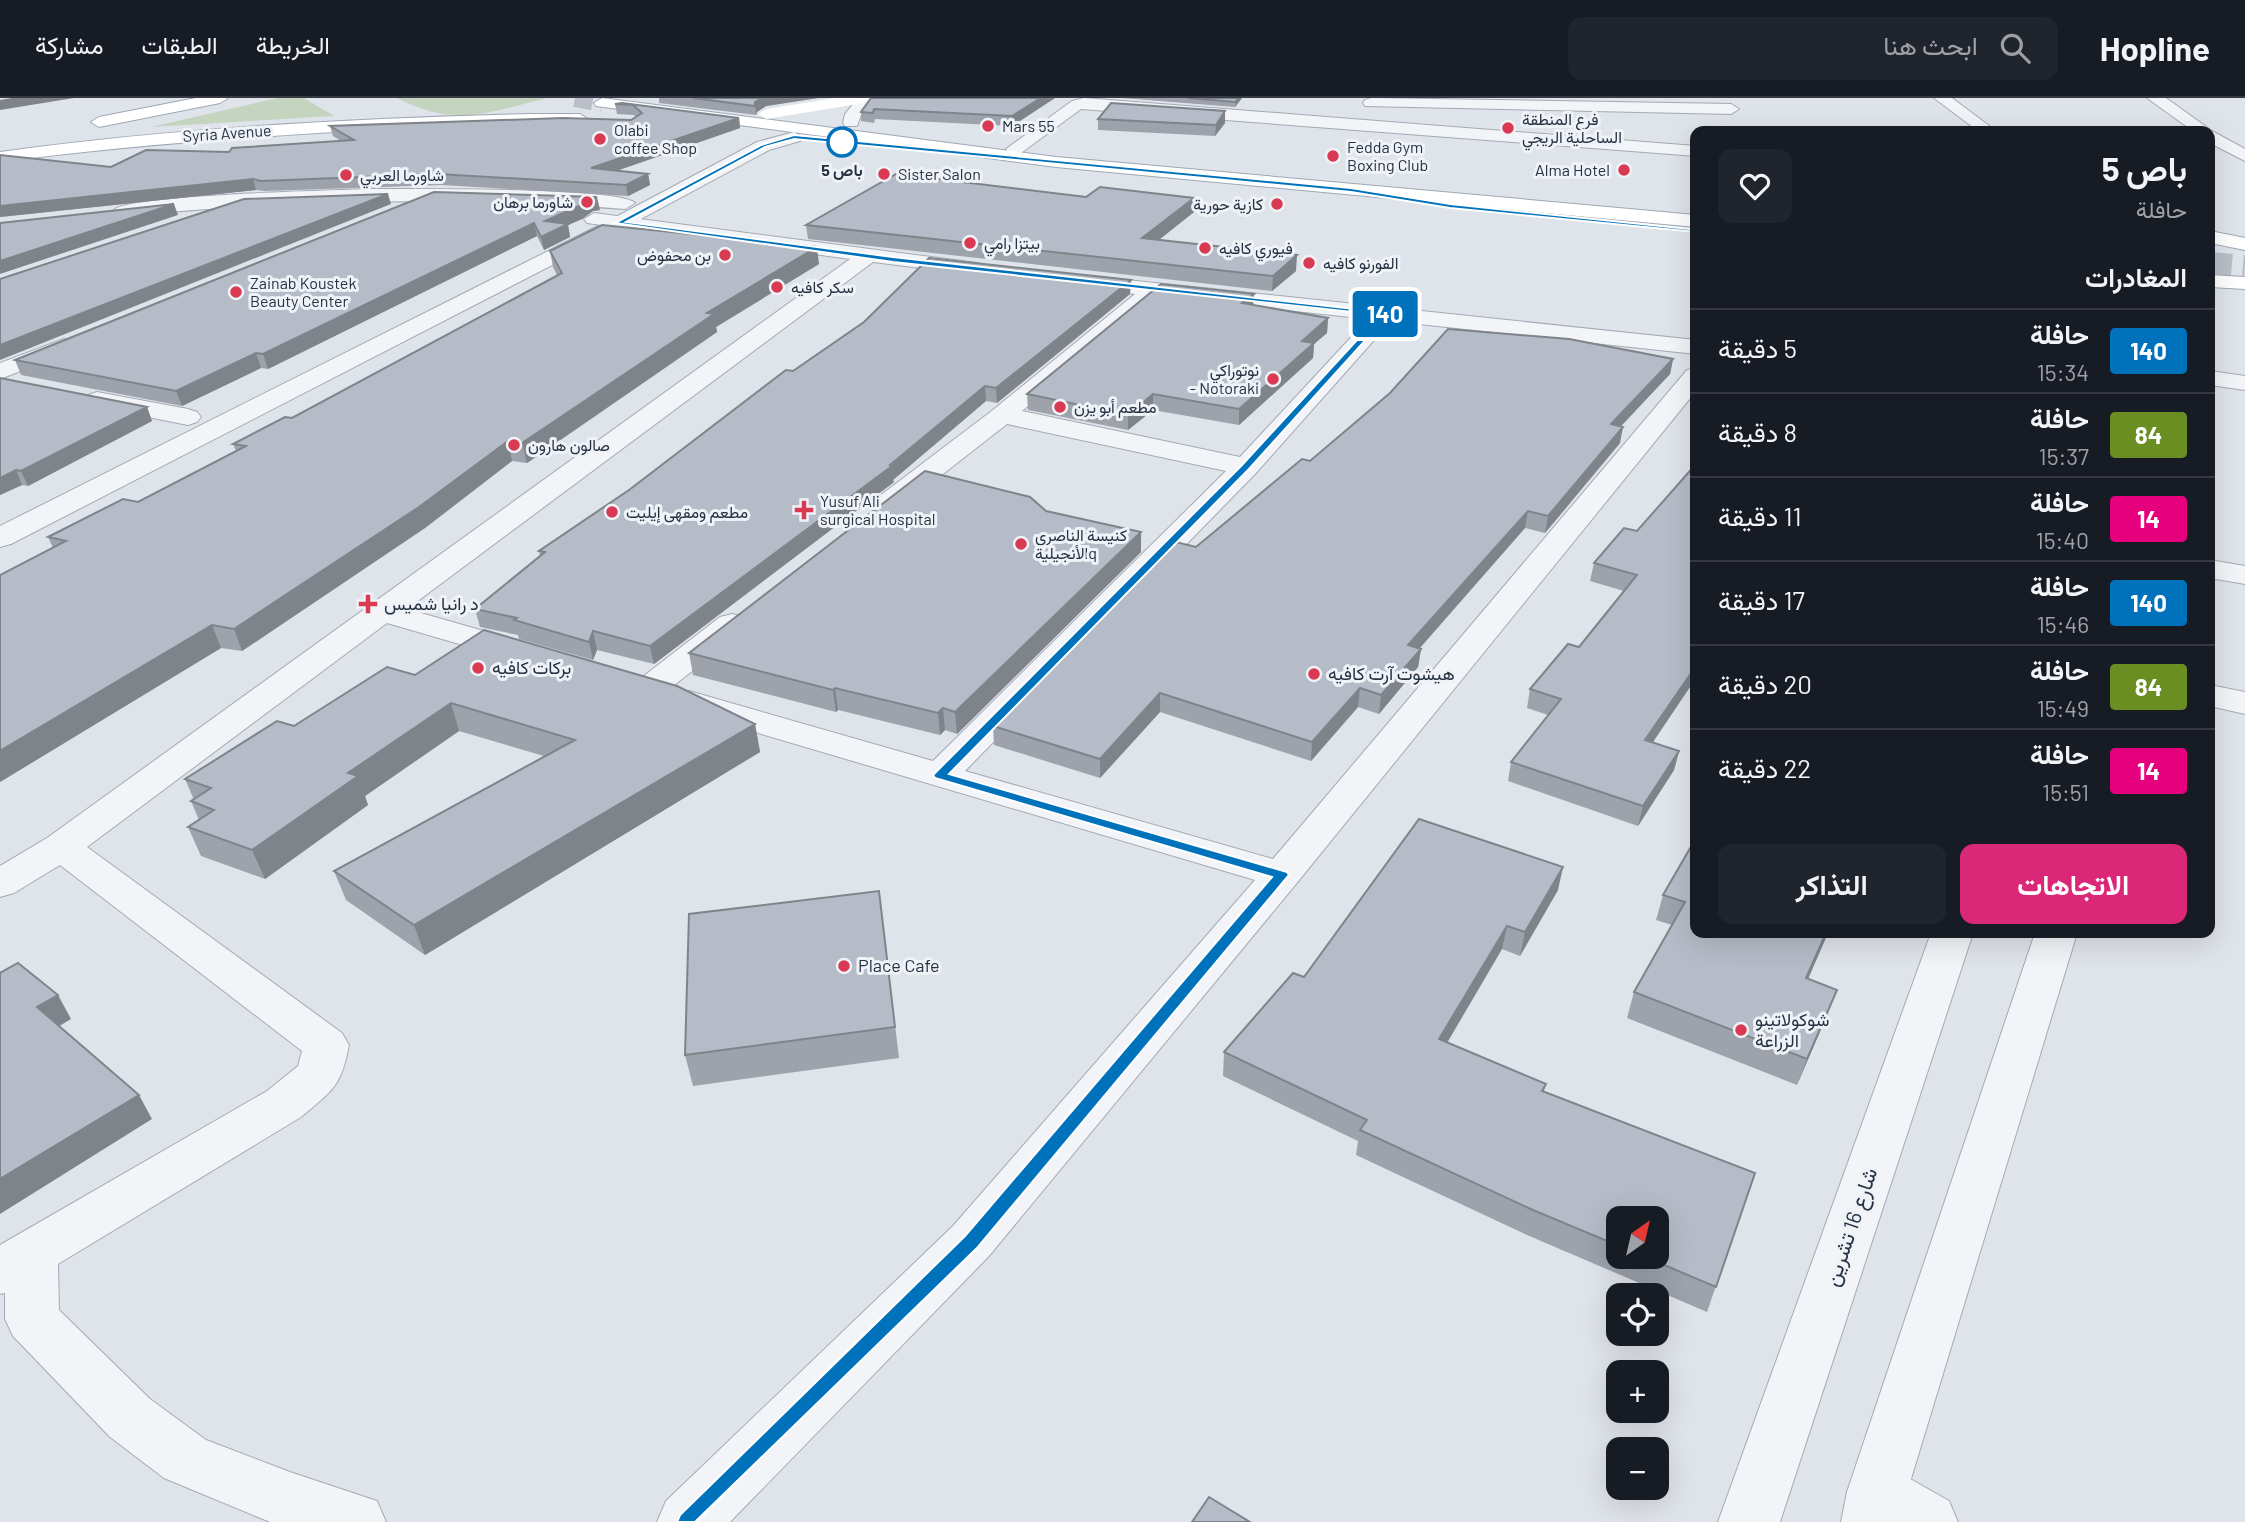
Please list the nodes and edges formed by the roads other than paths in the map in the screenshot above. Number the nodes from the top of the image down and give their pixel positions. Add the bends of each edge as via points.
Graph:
1 (220, 98) edge
2 (661, 98) edge
3 (865, 98) edge
4 (1107, 98) edge
5 (1942, 98) edge
6 (2155, 98) edge
7 (607, 100) edge
8 (554, 101) dead end
9 (1285, 102) dead end
10 (1355, 103) dead end
11 (1078, 104) junction
12 (1726, 104) edge
13 (1927, 106) dead end
14 (377, 107) dead end
15 (1289, 120) junction
16 (454, 121) junction
17 (760, 123) junction
18 (851, 123) junction
19 (1745, 124) dead end
20 (1954, 126) edge
21 (1981, 126) edge
22 (2194, 126) edge
23 (794, 137) junction
24 (2215, 138) edge
25 (2215, 140) edge
26 (2245, 141) edge
27 (76, 146) junction
28 (1015, 149) junction
29 (1690, 151) edge
30 (2245, 156) edge
31 (0, 157) edge
32 (1056, 162) junction
33 (1306, 176) junction
34 (1351, 190) junction
35 (443, 193) junction
36 (257, 198) junction
37 (1690, 205) edge
38 (107, 212) edge
39 (1690, 212) edge
40 (392, 213) edge
41 (622, 213) junction
42 (1690, 220) edge
43 (180, 224) edge
44 (1690, 229) edge
45 (2215, 238) edge
46 (2245, 244) edge
47 (2215, 250) edge
48 (2245, 253) edge
49 (867, 256) junction
50 (1004, 272) edge
51 (1058, 278) edge
52 (2215, 281) edge
53 (2245, 283) edge
54 (1154, 289) junction
55 (2245, 295) edge
56 (2215, 296) edge
57 (1386, 313) junction
58 (89, 336) edge
59 (1690, 346) edge
60 (0, 372) edge
61 (2215, 380) edge
62 (0, 382) edge
63 (1690, 383) edge
64 (2245, 383) edge
65 (27, 387) edge
66 (67, 394) edge
67 (1002, 415) junction
68 (188, 417) junction
69 (153, 435) dead end
70 (1246, 467) junction
71 (862, 523) edge
72 (0, 538) edge
73 (2215, 570) edge
74 (2245, 575) edge
75 (755, 606) edge
76 (384, 612) junction
77 (555, 662) edge
78 (2215, 696) edge
79 (2245, 703) edge
80 (940, 775) junction
81 (61, 847) junction
82 (1282, 875) junction
83 (0, 884) edge
84 (1950, 938) edge
85 (2054, 938) edge
86 (16, 1263) edge
87 (1875, 1507) edge
88 (355, 1522) edge
89 (688, 1522) edge
90 (1749, 1522) edge
91 (1927, 1522) edge

1 - 27 main road, Syria Avenue via 86,125 144,126
2 - 17 main road
3 - 17 main road
3 - 18 street
4 - 11 street
5 - 21 street
6 - 22 street
7 - 28 main road
7 - 32 main road
8 - 16 main road via 507,114
9 - 15 street
10 - 12 street
11 - 15 street
11 - 28 street
12 - 19 street
13 - 20 street
14 - 16 main road via 415,119
15 - 29 street
16 - 17 main road
16 - 27 main road, Syria Avenue
17 - 18 main road
17 - 23 main road
17 - 41 street
18 - 28 main road
23 - 32 main road
23 - 41 street via 763,146
24 - 26 street
25 - 30 street
27 - 31 main road, Syria Avenue
28 - 33 main road
32 - 34 main road
33 - 37 main road via 1392,178
33 - 39 main road
34 - 42 main road
34 - 44 main road via 1437,204
35 - 36 street
35 - 40 street
35 - 41 street via 548,196
36 - 38 street
36 - 43 street
41 - 49 street
41 - 68 street via 594,219
41 - 72 street
45 - 46 main road
47 - 48 main road
49 - 50 street
49 - 76 street
51 - 54 street
52 - 53 main road
54 - 57 street
54 - 67 street
55 - 56 main road
57 - 59 street
57 - 70 street
58 - 60 street
61 - 64 street
62 - 65 street
63 - 82 street
66 - 68 street
67 - 70 street
67 - 71 street
68 - 69 street
70 - 80 street
73 - 74 street
75 - 80 street via 635,686
76 - 77 street
76 - 81 street
78 - 79 street
80 - 82 street
81 - 83 street
81 - 86 street via 326,1045 320,1074 284,1104
82 - 89 street via 971,1241
84 - 90 street, شارع 16 تشرين
85 - 87 street
86 - 88 street via 32,1319 130,1418 186,1459
87 - 91 street

